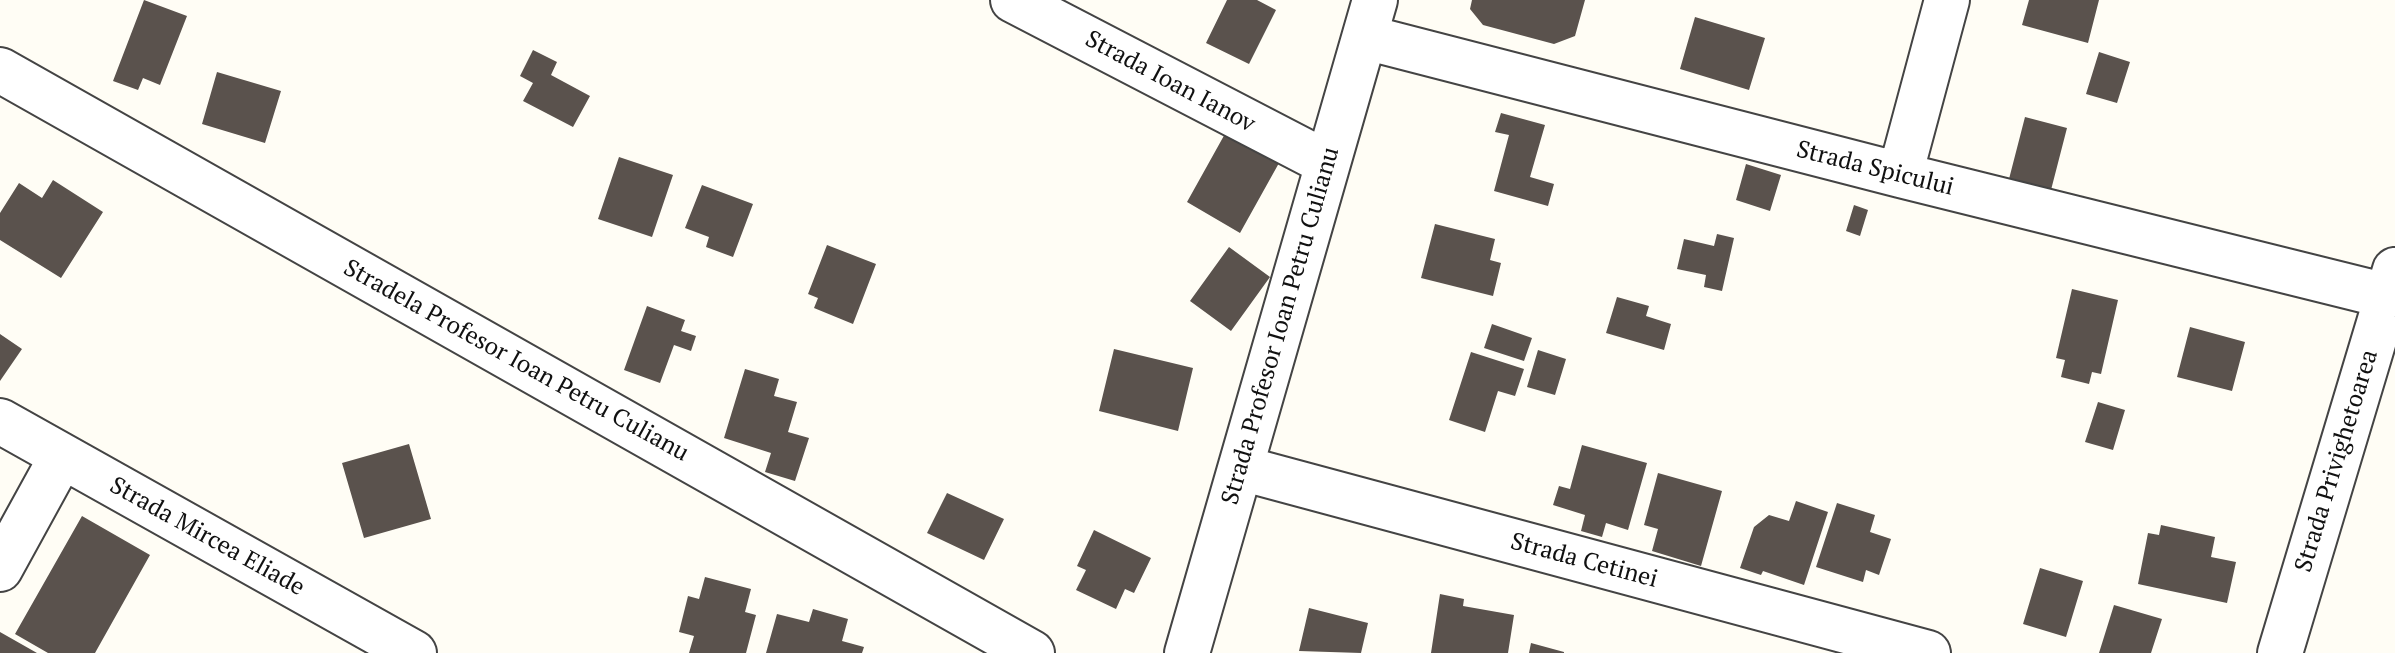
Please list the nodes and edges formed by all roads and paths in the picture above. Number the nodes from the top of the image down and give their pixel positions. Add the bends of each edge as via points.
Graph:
1 (1013, 0) edge
2 (1947, 0) edge
3 (1370, 19) edge
4 (0, 70) edge
5 (1327, 163) junction
6 (1900, 175) junction
7 (2391, 283) edge
8 (0, 421) edge
9 (62, 456) junction
10 (1241, 468) junction
11 (0, 569) edge
12 (414, 653) edge
13 (1032, 653) edge
14 (1187, 653) edge
15 (1928, 653) edge
16 (2280, 653) edge

1 - 5 street, Strada Ioan Ianov
2 - 6 street
3 - 5 street, Strada Profesor Ioan Petru Culianu
3 - 6 street, Strada Spicului
4 - 13 street, Stradela Profesor Ioan Petru Culianu
5 - 10 street, Strada Profesor Ioan Petru Culianu
6 - 7 street, Strada Spicului
7 - 16 street, Strada Privighetoarea
8 - 9 street, Strada Mircea Eliade
9 - 11 street
9 - 12 street, Strada Mircea Eliade
10 - 14 street, Strada Profesor Ioan Petru Culianu
10 - 15 street, Strada Cetinei

